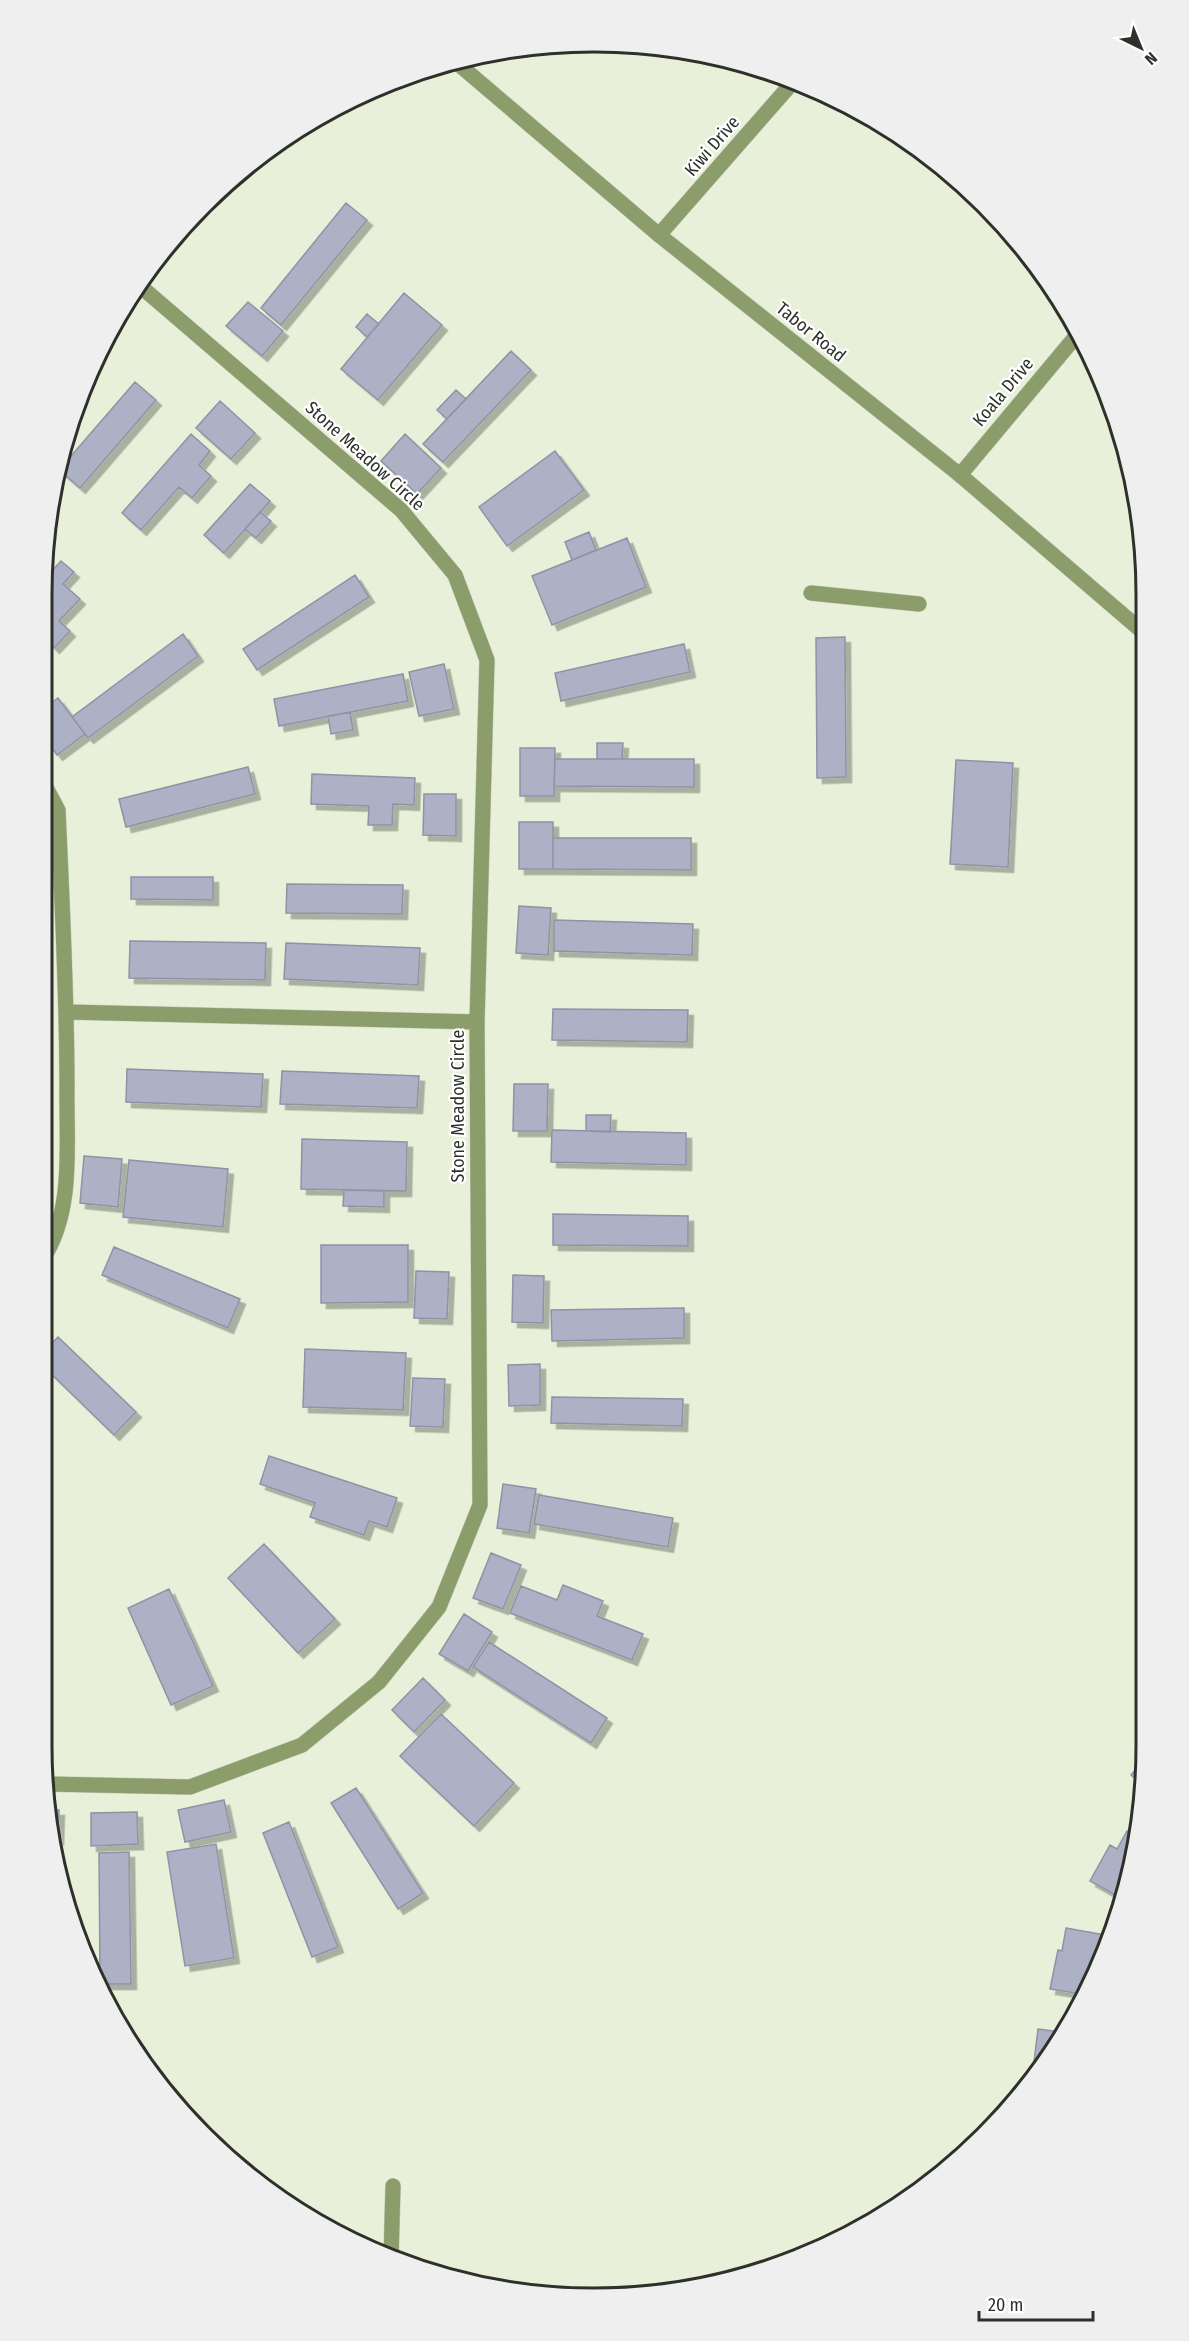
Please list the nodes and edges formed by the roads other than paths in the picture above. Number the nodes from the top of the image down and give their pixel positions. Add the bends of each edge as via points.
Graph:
1 (464, 69) edge
2 (788, 88) edge
3 (660, 235) junction
4 (146, 291) edge
5 (1073, 340) edge
6 (960, 475) junction
7 (811, 593) dead end
8 (919, 604) dead end
9 (1136, 626) edge
10 (52, 799) edge
11 (67, 1012) junction
12 (477, 1022) junction
13 (52, 1245) edge
14 (54, 1784) edge
15 (393, 2186) dead end
16 (391, 2249) edge

1 - 3 street, Tabor Road
2 - 3 street, Kiwi Drive
3 - 6 street, Tabor Road
4 - 12 street, Stone Meadow Circle via 401,510 455,574 487,660
5 - 6 street, Koala Drive
6 - 9 street, Tabor Road
7 - 8 street
10 - 11 street via 58,810
11 - 12 street
11 - 13 street via 66,1187
12 - 14 street, Stone Meadow Circle via 480,1505 439,1607 379,1682 302,1745 190,1787
15 - 16 street

